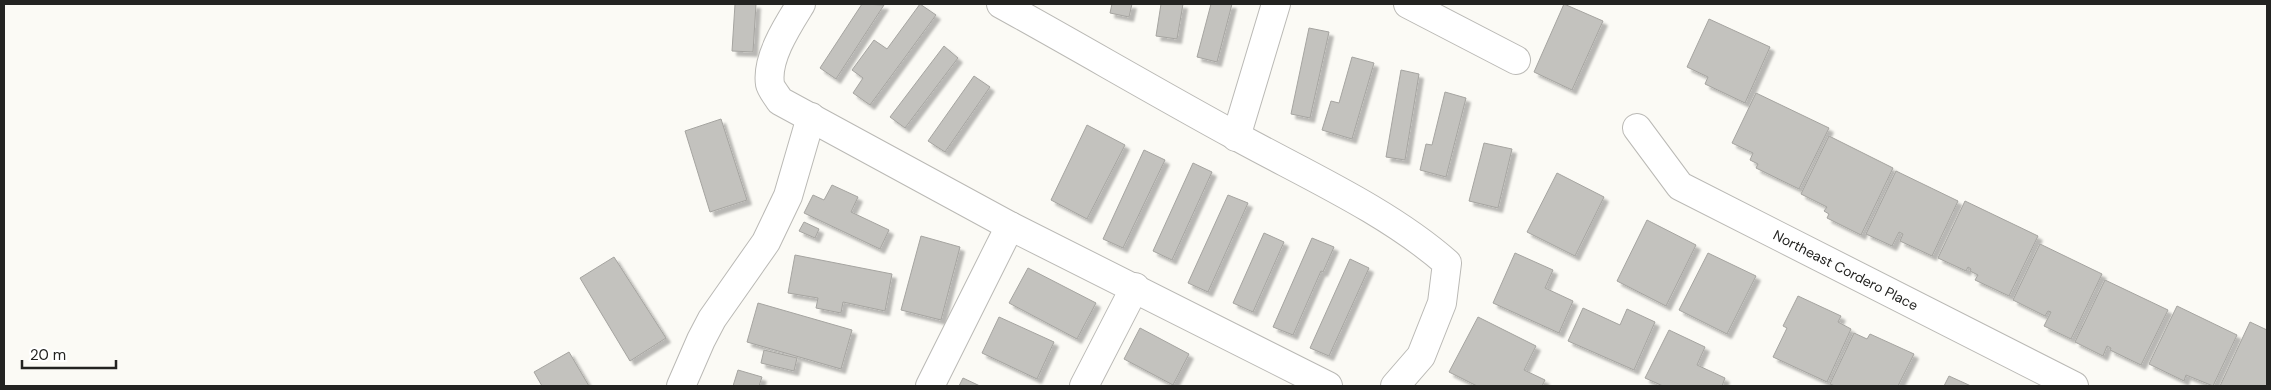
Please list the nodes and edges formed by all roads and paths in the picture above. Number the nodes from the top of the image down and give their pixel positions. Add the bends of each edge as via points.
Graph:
1 (801, 4) edge
2 (1001, 4) edge
3 (1276, 4) edge
4 (1408, 4) edge
5 (1516, 60) dead end
6 (811, 117) junction
7 (1637, 128) dead end
8 (1236, 136) junction
9 (1010, 226) junction
10 (1135, 287) junction
11 (681, 386) edge
12 (930, 386) edge
13 (1084, 386) edge
14 (1328, 386) edge
15 (1395, 386) edge
16 (2074, 386) edge

1 - 6 street via 773,56 770,84 780,101
2 - 8 street
3 - 8 street
4 - 5 street
6 - 9 street
6 - 11 street via 788,196 766,242 712,319
7 - 16 street, Northeast Cordero Place via 1680,186
8 - 15 street via 1305,172 1422,241 1447,263 1442,303 1421,356
9 - 10 street
9 - 12 street
10 - 13 street
10 - 14 street

